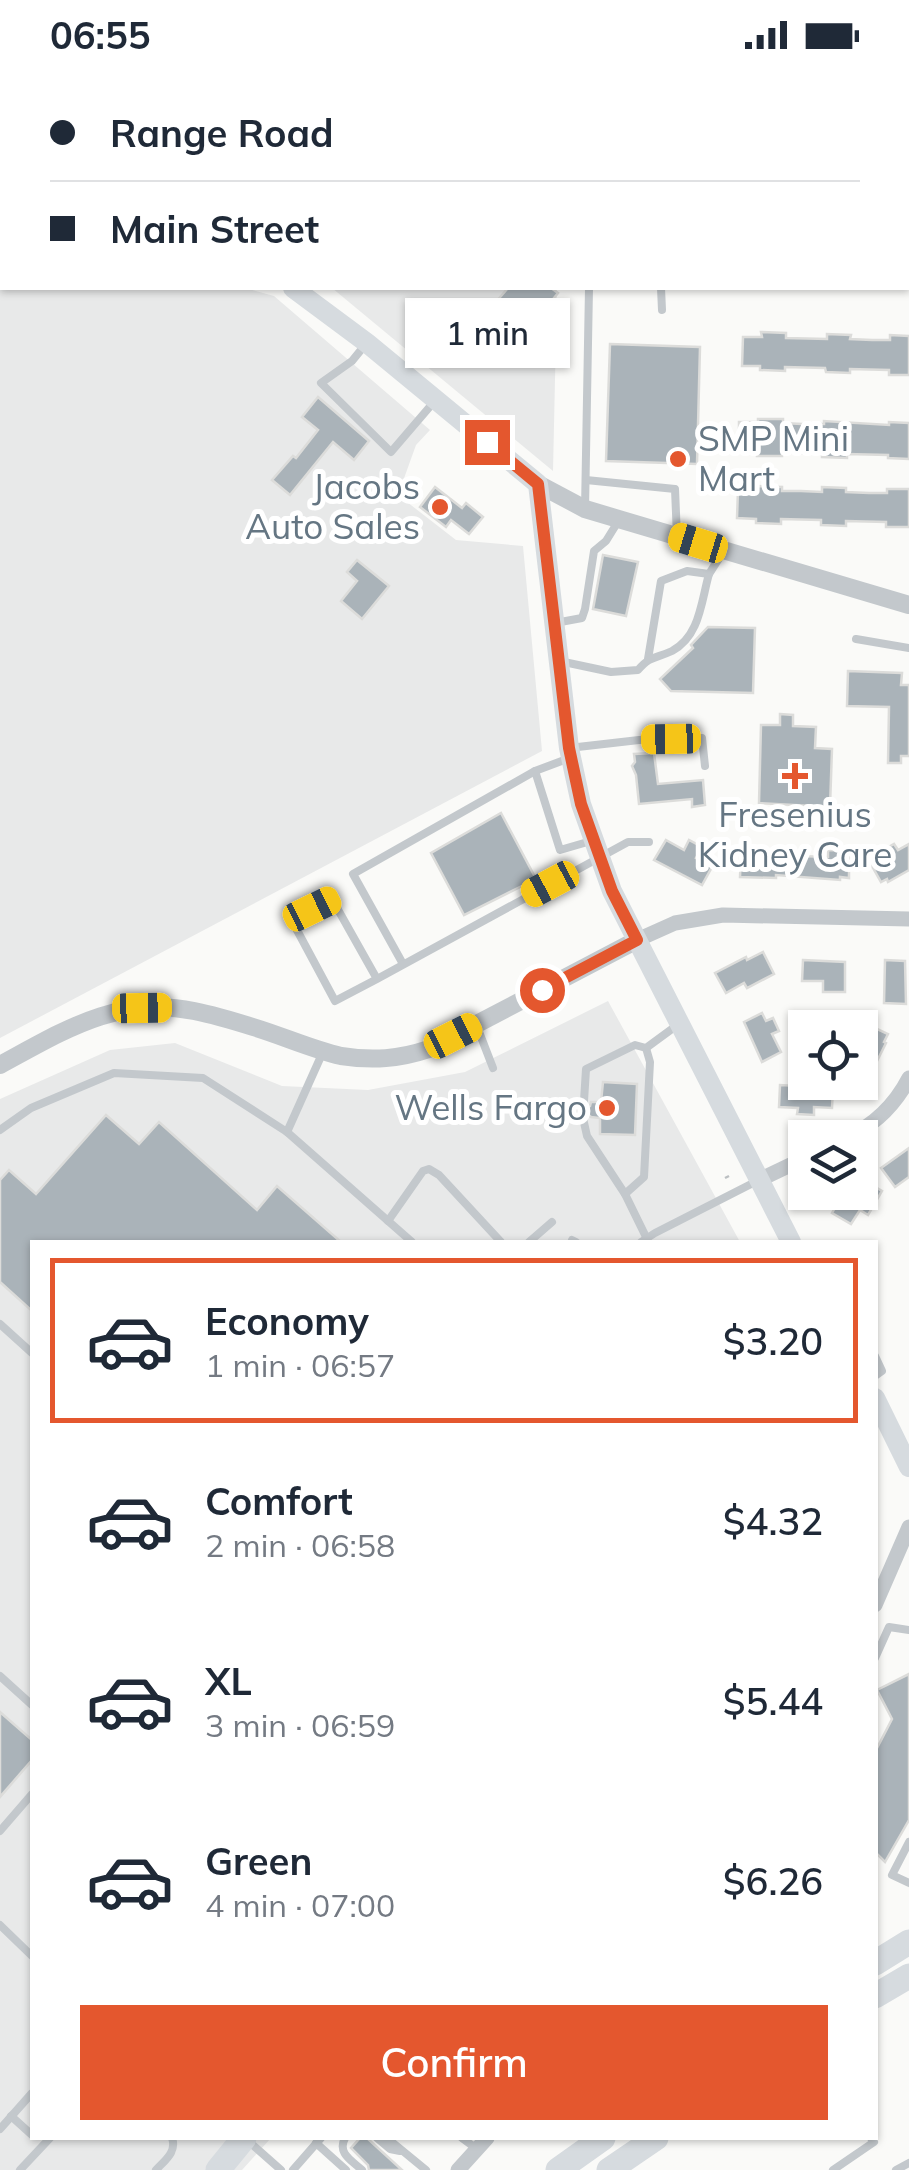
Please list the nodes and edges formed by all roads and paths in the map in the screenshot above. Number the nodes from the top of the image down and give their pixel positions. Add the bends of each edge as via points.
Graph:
1 (296, 290) edge
2 (589, 290) edge
3 (661, 290) edge
4 (662, 310) dead end
5 (368, 343) junction
6 (436, 400) junction
7 (586, 480) junction
8 (538, 484) junction
9 (586, 508) junction
10 (620, 519) junction
11 (677, 536) junction
12 (724, 551) junction
13 (709, 574) junction
14 (909, 605) edge
15 (555, 623) junction
16 (856, 640) dead end
17 (909, 648) edge
18 (648, 659) junction
19 (559, 662) junction
20 (570, 753) junction
21 (705, 766) dead end
22 (535, 771) junction
23 (649, 842) dead end
24 (596, 849) junction
25 (909, 919) edge
26 (637, 940) junction
27 (403, 964) junction
28 (376, 979) junction
29 (476, 1024) junction
30 (680, 1024) junction
31 (646, 1048) junction
32 (323, 1052) junction
33 (0, 1065) edge
34 (493, 1068) dead end
35 (909, 1078) edge
36 (584, 1100) dead end
37 (583, 1118) dead end
38 (875, 1120) edge
39 (0, 1130) edge
40 (287, 1132) junction
41 (788, 1166) edge
42 (760, 1180) junction
43 (625, 1194) junction
44 (388, 1221) junction
45 (552, 1222) dead end
46 (410, 1240) edge
47 (499, 1240) edge
48 (532, 1240) edge
49 (644, 1240) edge
50 (791, 1240) edge
51 (0, 1324) edge
52 (30, 1351) edge
53 (878, 1404) edge
54 (909, 1467) edge
55 (909, 1527) edge
56 (878, 1593) edge
57 (909, 1630) edge
58 (878, 1645) edge
59 (0, 1676) edge
60 (30, 1703) edge
61 (30, 1796) edge
62 (0, 1831) edge
63 (909, 1842) edge
64 (909, 1883) edge
65 (0, 1925) edge
66 (909, 1942) edge
67 (30, 1954) edge
68 (878, 1961) edge
69 (909, 1976) edge
70 (909, 1993) edge
71 (878, 1995) edge
72 (878, 1997) edge
73 (30, 2095) edge
74 (11, 2116) junction
75 (0, 2130) edge
76 (30, 2133) edge
77 (172, 2140) edge
78 (242, 2140) edge
79 (246, 2140) edge
80 (319, 2140) edge
81 (343, 2140) edge
82 (379, 2140) edge
83 (390, 2140) edge
84 (600, 2140) edge
85 (653, 2140) edge
86 (872, 2140) edge
87 (47, 2141) edge
88 (482, 2143) edge
89 (404, 2152) junction
90 (909, 2162) edge
91 (20, 2170) edge
92 (156, 2170) edge
93 (218, 2170) edge
94 (281, 2170) edge
95 (293, 2170) edge
96 (346, 2170) edge
97 (362, 2170) edge
98 (426, 2170) edge
99 (458, 2170) edge
100 (558, 2170) edge
101 (609, 2170) edge
102 (833, 2170) edge
103 (896, 2170) edge

1 - 5 main road
2 - 7 lane
3 - 4 lane
5 - 6 main road
5 - 6 lane via 321,383 392,452
6 - 8 main road
7 - 9 lane
7 - 11 lane via 675,489
8 - 9 street
8 - 15 main road
9 - 10 street
10 - 11 street
10 - 15 lane via 594,551 582,618
11 - 12 street
12 - 13 lane
12 - 14 street
13 - 18 lane via 694,632
13 - 18 lane via 687,571 662,580
15 - 19 main road
16 - 17 lane
18 - 19 lane via 638,670 611,672
19 - 20 main road
20 - 21 lane via 639,740 702,738
20 - 22 lane
20 - 24 main road
22 - 24 lane via 560,850
22 - 27 lane via 353,874
23 - 24 lane
24 - 26 main road
24 - 27 lane
25 - 26 street via 723,915 675,923
26 - 29 street
26 - 30 main road
27 - 28 lane
28 - 28 lane via 335,1002 290,920 332,899
29 - 32 street via 429,1049 390,1059
29 - 34 lane
30 - 31 lane
30 - 42 main road
31 - 36 lane via 634,1045 586,1069
31 - 43 lane via 644,1177
32 - 33 street via 194,1011 142,1008 96,1016
32 - 40 lane
35 - 38 street
37 - 43 lane via 587,1136
39 - 40 lane via 31,1108 114,1073 203,1078
40 - 44 lane
41 - 42 street
42 - 49 lane
42 - 50 main road
43 - 49 lane
44 - 46 lane
44 - 47 lane via 429,1170
45 - 48 lane
51 - 52 lane
53 - 54 main road
55 - 56 street
57 - 58 lane via 889,1627
59 - 60 lane
61 - 62 lane
63 - 64 lane via 892,1875
65 - 67 lane
66 - 68 highway
69 - 71 highway
70 - 72 highway
73 - 74 lane
74 - 75 lane
74 - 76 lane
77 - 92 lane via 173,2152
78 - 93 highway
79 - 94 lane
80 - 95 lane
80 - 96 lane
81 - 97 lane via 343,2152
82 - 89 lane
83 - 89 lane
84 - 100 highway
85 - 101 highway
86 - 102 lane
87 - 91 lane
88 - 99 street
89 - 98 lane
90 - 103 lane

